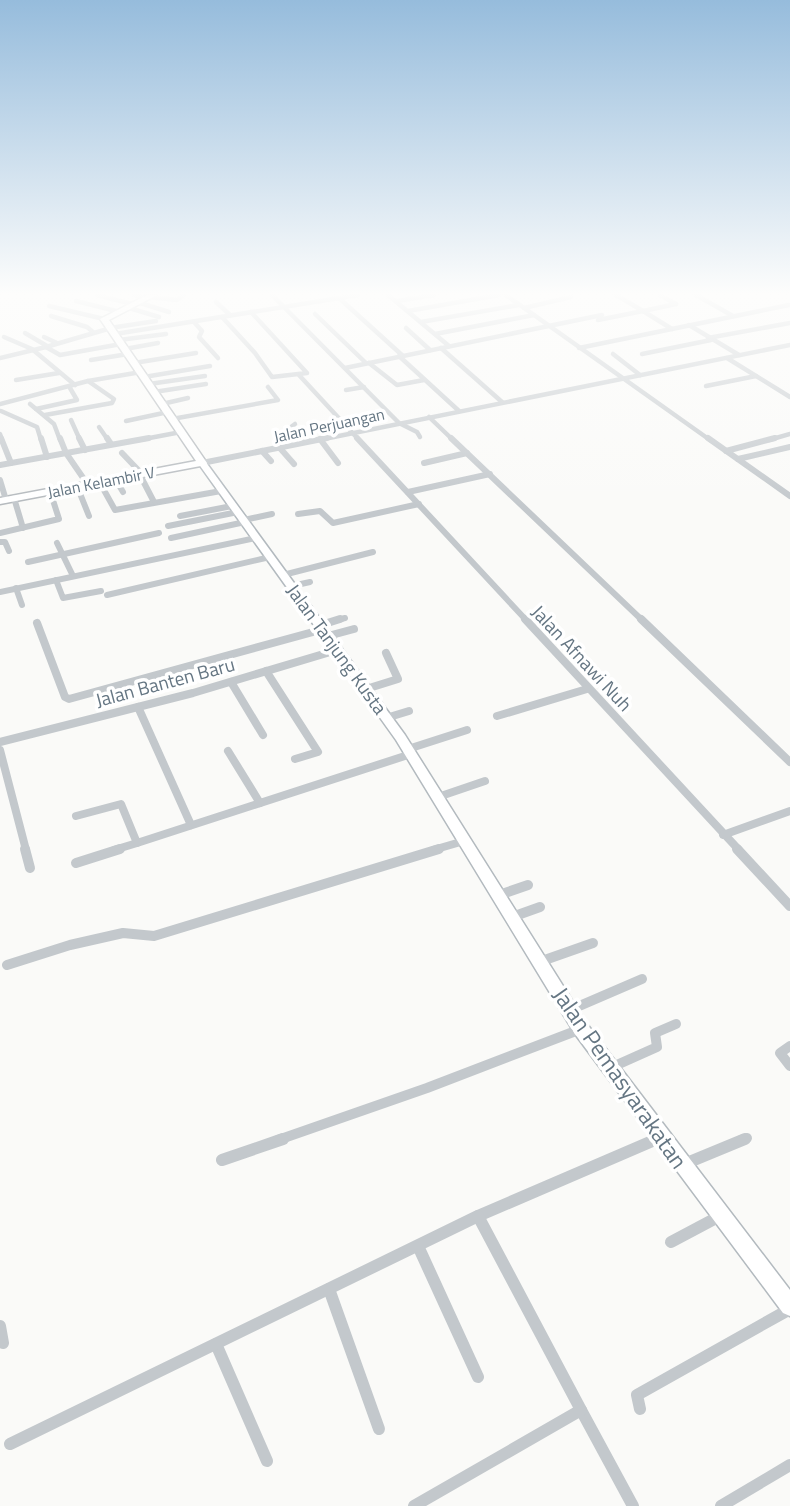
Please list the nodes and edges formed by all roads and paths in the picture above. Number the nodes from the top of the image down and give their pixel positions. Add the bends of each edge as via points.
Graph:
1 (49, 365) edge
2 (135, 365) edge
3 (264, 365) edge
4 (301, 365) edge
5 (342, 365) edge
6 (358, 365) edge
7 (371, 365) edge
8 (410, 365) edge
9 (461, 365) edge
10 (604, 365) edge
11 (628, 365) edge
12 (690, 365) edge
13 (739, 365) edge
14 (210, 366) dead end
15 (345, 368) junction
16 (99, 371) dead end
17 (58, 373) junction
18 (299, 375) junction
19 (640, 375) junction
20 (205, 376) dead end
21 (756, 376) junction
22 (105, 378) junction
23 (623, 378) junction
24 (16, 380) dead end
25 (424, 380) junction
26 (89, 381) junction
27 (147, 382) junction
28 (206, 384) dead end
29 (72, 386) junction
30 (706, 386) dead end
31 (268, 387) dead end
32 (364, 387) junction
33 (346, 390) dead end
34 (790, 397) edge
35 (188, 398) dead end
36 (502, 402) junction
37 (0, 404) edge
38 (30, 404) dead end
39 (36, 409) junction
40 (1, 411) edge
41 (459, 411) junction
42 (167, 412) junction
43 (45, 415) junction
44 (429, 417) junction
45 (71, 420) dead end
46 (127, 421) dead end
47 (399, 423) junction
48 (295, 424) dead end
49 (99, 427) dead end
50 (181, 432) junction
51 (350, 433) junction
52 (0, 434) edge
53 (790, 435) edge
54 (420, 437) dead end
55 (320, 439) junction
56 (303, 442) junction
57 (111, 444) junction
58 (279, 447) junction
59 (790, 447) edge
60 (85, 450) junction
61 (262, 451) junction
62 (726, 451) junction
63 (66, 453) junction
64 (122, 453) dead end
65 (467, 453) junction
66 (47, 457) junction
67 (738, 459) junction
68 (271, 461) dead end
69 (11, 463) junction
70 (202, 463) junction
71 (338, 463) dead end
72 (424, 463) dead end
73 (294, 464) dead end
74 (0, 465) edge
75 (490, 474) junction
76 (141, 475) junction
77 (0, 480) edge
78 (116, 480) junction
79 (100, 483) junction
80 (83, 486) junction
81 (50, 491) junction
82 (221, 491) junction
83 (123, 492) dead end
84 (408, 492) junction
85 (790, 496) edge
86 (7, 500) edge
87 (154, 502) junction
88 (419, 504) junction
89 (272, 514) dead end
90 (298, 514) dead end
91 (240, 515) junction
92 (89, 516) dead end
93 (180, 516) dead end
94 (168, 526) dead end
95 (23, 528) junction
96 (0, 533) edge
97 (159, 533) dead end
98 (170, 538) dead end
99 (256, 538) junction
100 (0, 542) edge
101 (57, 542) dead end
102 (9, 551) dead end
103 (373, 552) dead end
104 (62, 554) junction
105 (270, 557) junction
106 (28, 562) dead end
107 (283, 575) junction
108 (72, 576) junction
109 (56, 580) junction
110 (310, 582) dead end
111 (292, 586) junction
112 (16, 588) junction
113 (0, 592) edge
114 (22, 605) dead end
115 (345, 618) dead end
116 (37, 622) dead end
117 (354, 629) dead end
118 (324, 630) junction
119 (337, 650) junction
120 (386, 653) dead end
121 (266, 671) junction
122 (231, 682) junction
123 (366, 689) junction
124 (587, 689) junction
125 (138, 707) junction
126 (409, 711) dead end
127 (497, 716) dead end
128 (386, 718) junction
129 (467, 730) dead end
130 (263, 735) dead end
131 (0, 742) edge
132 (0, 750) edge
133 (228, 751) dead end
134 (410, 751) junction
135 (295, 759) dead end
136 (790, 762) edge
137 (485, 781) dead end
138 (438, 797) junction
139 (260, 803) junction
140 (790, 811) edge
141 (76, 816) dead end
142 (191, 825) junction
143 (723, 835) junction
144 (464, 841) junction
145 (137, 843) junction
146 (76, 863) dead end
147 (30, 868) dead end
148 (528, 885) dead end
149 (499, 895) junction
150 (540, 906) dead end
151 (790, 906) edge
152 (512, 917) junction
153 (593, 943) dead end
154 (539, 962) junction
155 (7, 965) dead end
156 (642, 979) dead end
157 (570, 1010) junction
158 (676, 1024) dead end
159 (581, 1029) junction
160 (790, 1046) edge
161 (790, 1066) edge
162 (610, 1068) junction
163 (661, 1137) junction
164 (747, 1138) dead end
165 (222, 1160) dead end
166 (682, 1165) junction
167 (478, 1216) junction
168 (720, 1216) junction
169 (671, 1242) dead end
170 (418, 1246) junction
171 (329, 1289) junction
172 (790, 1307) edge
173 (0, 1326) edge
174 (3, 1343) dead end
175 (216, 1344) junction
176 (478, 1377) dead end
177 (640, 1409) dead end
178 (581, 1410) junction
179 (379, 1429) dead end
180 (10, 1444) dead end
181 (267, 1461) dead end
182 (790, 1465) edge
183 (414, 1506) edge
184 (633, 1506) edge
185 (721, 1506) edge

1 - 17 street
2 - 27 main road
3 - 18 street via 272,377
4 - 18 street, Jalan Afnawi Nuh via 307,372
5 - 15 street
6 - 15 street
7 - 25 street via 397,385
8 - 25 street
9 - 36 street
10 - 23 street
11 - 19 street
12 - 19 street, Jalan Perjuangan
13 - 21 street
14 - 27 street
15 - 32 street
16 - 22 street
17 - 24 street
17 - 29 street
18 - 51 street, Jalan Afnawi Nuh
19 - 23 street, Jalan Perjuangan
20 - 27 street
21 - 30 street
21 - 34 street
22 - 26 street
22 - 27 street
23 - 36 street, Jalan Perjuangan
23 - 62 street
25 - 41 street
26 - 29 street
26 - 43 street via 114,401
27 - 28 street
27 - 42 main road
29 - 37 street
29 - 39 street via 77,400
31 - 42 street via 278,400
32 - 33 street
32 - 47 street
35 - 42 street
36 - 41 street, Jalan Perjuangan
38 - 39 street
39 - 43 street
40 - 66 street via 37,427
41 - 44 street, Jalan Perjuangan
42 - 46 street
42 - 50 main road
43 - 63 street via 54,424
44 - 47 street, Jalan Perjuangan
44 - 65 street
45 - 60 street
47 - 51 street, Jalan Perjuangan
47 - 54 street
48 - 56 street via 291,427
49 - 57 street
50 - 57 street
50 - 70 main road
51 - 55 street, Jalan Perjuangan
51 - 84 street, Jalan Afnawi Nuh
52 - 69 street
53 - 62 street
55 - 56 street, Jalan Perjuangan
55 - 71 street
56 - 58 street, Jalan Perjuangan
57 - 60 street
58 - 61 street, Jalan Perjuangan
58 - 73 street
59 - 67 street
60 - 63 street
61 - 68 street
61 - 70 street, Jalan Perjuangan
62 - 67 street
63 - 66 street
63 - 80 street
64 - 76 street
65 - 72 street
65 - 75 street
66 - 69 street
67 - 85 street
69 - 74 street
70 - 76 main road, Jalan Kelambir V
70 - 82 street, Jalan Tanjung Kusta
75 - 84 street
75 - 136 street
76 - 78 main road, Jalan Kelambir V
76 - 87 street
77 - 86 street
78 - 79 main road, Jalan Kelambir V
78 - 83 street
79 - 80 main road, Jalan Kelambir V
79 - 87 street via 114,510
80 - 81 main road, Jalan Kelambir V
80 - 92 street
81 - 86 main road, Jalan Kelambir V
81 - 95 street via 60,519
82 - 87 street
82 - 91 street, Jalan Tanjung Kusta
84 - 88 street, Jalan Afnawi Nuh
86 - 95 street
88 - 90 street via 333,523 320,512
88 - 124 street, Jalan Afnawi Nuh
89 - 91 street
91 - 93 street
91 - 94 street
91 - 98 street
91 - 99 street, Jalan Tanjung Kusta
95 - 96 street
97 - 104 street
99 - 105 street, Jalan Tanjung Kusta
99 - 108 street
100 - 102 street via 5,542
101 - 104 street
103 - 107 street
104 - 106 street
104 - 108 street
105 - 107 street, Jalan Tanjung Kusta
105 - 109 street via 65,598
107 - 111 street, Jalan Tanjung Kusta
108 - 109 street
109 - 112 street
110 - 111 street
111 - 118 street, Jalan Tanjung Kusta
112 - 113 street
112 - 114 street
115 - 118 street
116 - 118 street via 69,699
117 - 118 street
118 - 119 street, Jalan Tanjung Kusta
119 - 121 street, Jalan Banten Baru
119 - 123 street, Jalan Tanjung Kusta
120 - 123 street via 398,679
121 - 122 street, Jalan Banten Baru
121 - 135 street via 321,750
122 - 125 street, Jalan Banten Baru
122 - 130 street
123 - 128 street, Jalan Tanjung Kusta
124 - 127 street
124 - 143 street, Jalan Afnawi Nuh
125 - 131 street, Jalan Banten Baru
125 - 142 street
126 - 128 street
128 - 134 street, Jalan Tanjung Kusta
129 - 134 street
132 - 147 street
133 - 139 street
134 - 138 street, Jalan Tanjung Kusta
134 - 139 street
137 - 138 street
138 - 144 street, Jalan Tanjung Kusta
139 - 142 street
140 - 143 street
141 - 145 street via 121,804
142 - 145 street
143 - 151 street, Jalan Afnawi Nuh
144 - 149 street, Jalan Pemasyarakatan
144 - 155 street via 164,933 123,933
145 - 146 street
148 - 149 street
149 - 152 street, Jalan Pemasyarakatan
150 - 152 street
152 - 154 street, Jalan Pemasyarakatan
153 - 154 street
154 - 157 street, Jalan Pemasyarakatan
156 - 157 street
157 - 159 street, Jalan Pemasyarakatan
158 - 162 street via 655,1033 657,1046
159 - 162 street, Jalan Pemasyarakatan
159 - 165 street
160 - 161 street via 780,1053
162 - 163 street, Jalan Pemasyarakatan
163 - 166 street, Jalan Pemasyarakatan
163 - 167 street
164 - 166 street
166 - 168 street, Jalan Pemasyarakatan
167 - 170 street
167 - 178 street
168 - 169 street
168 - 172 street, Jalan Pemasyarakatan
170 - 171 street
170 - 176 street
171 - 175 street
171 - 179 street
172 - 177 street via 736,1344 637,1395
173 - 174 street
175 - 180 street
175 - 181 street
178 - 183 street
178 - 184 street
182 - 185 street

